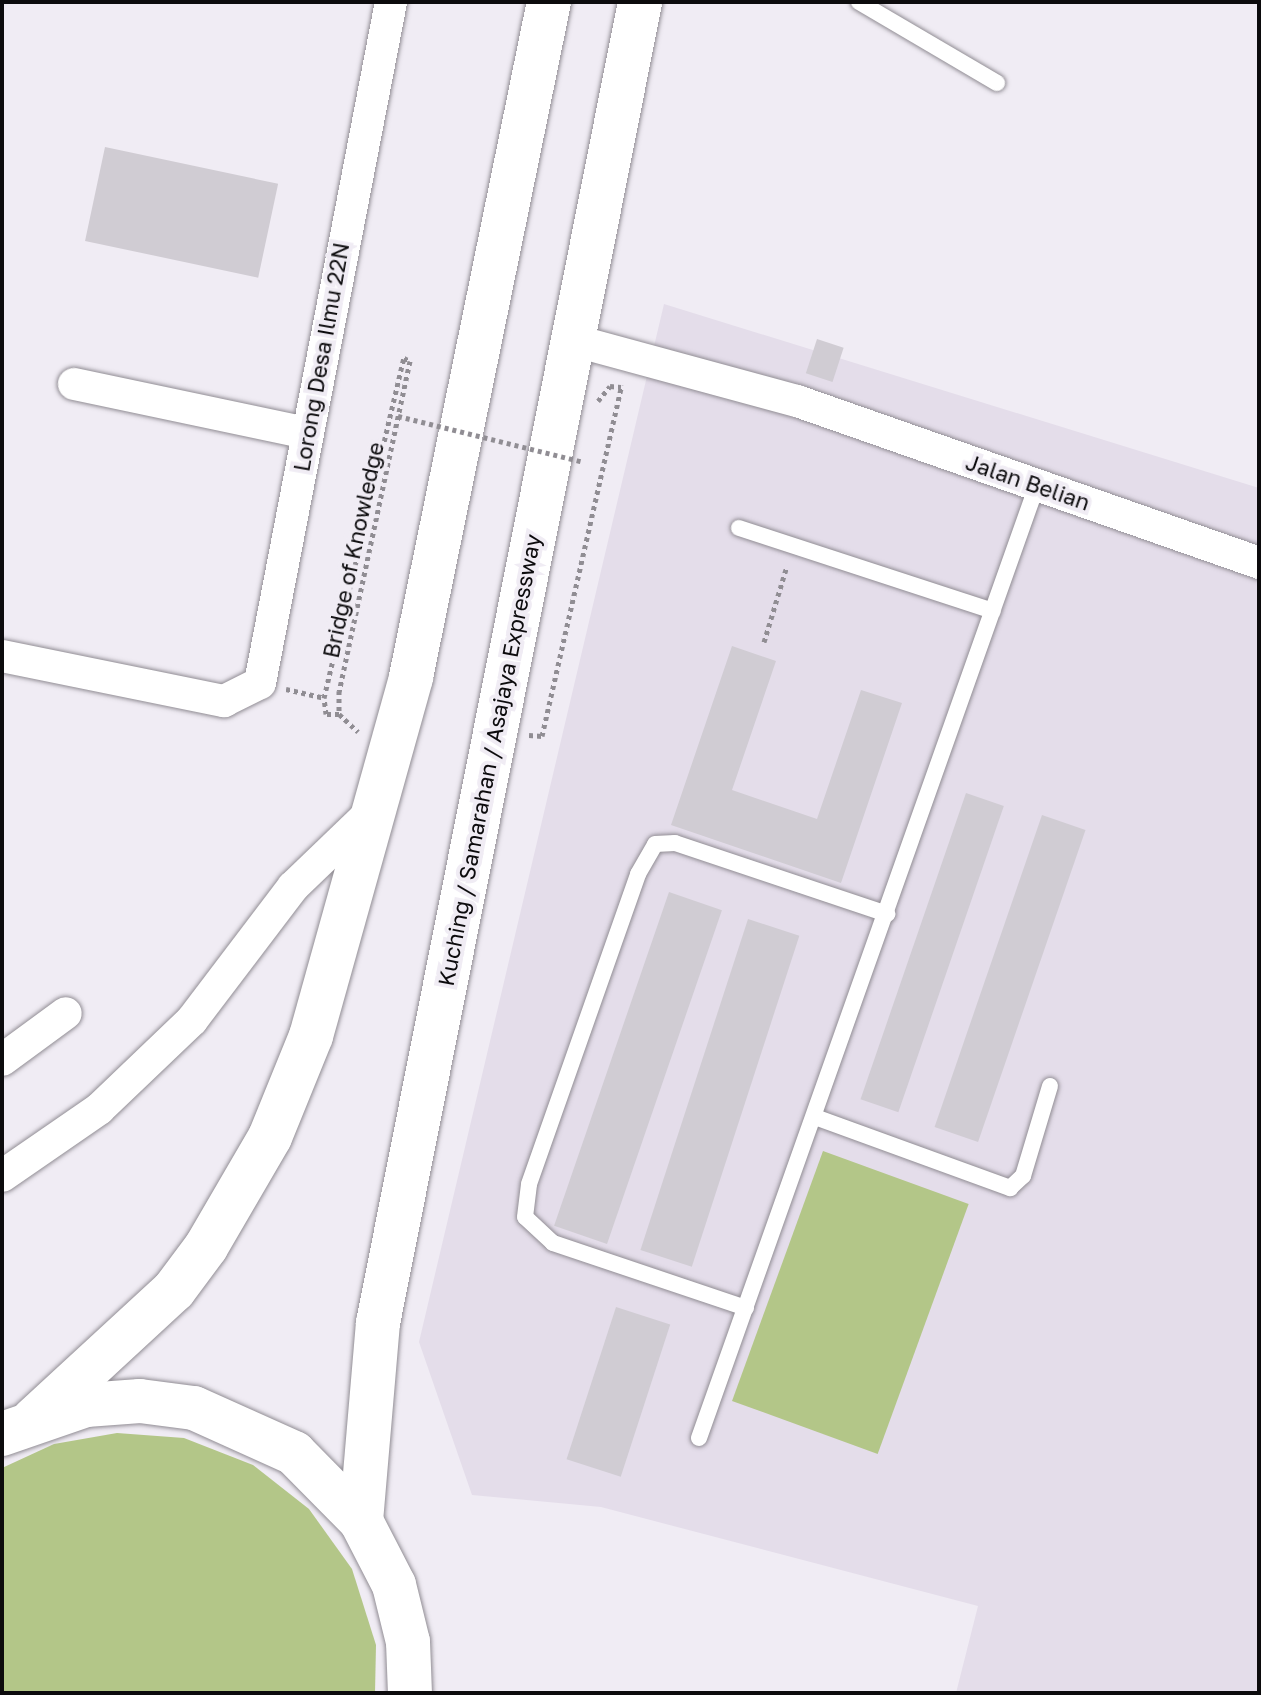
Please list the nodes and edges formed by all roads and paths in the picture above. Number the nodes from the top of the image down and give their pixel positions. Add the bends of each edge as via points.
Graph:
1 (391, 2) edge
2 (549, 2) edge
3 (640, 2) edge
4 (859, 2) edge
5 (997, 83) dead end
6 (572, 340) junction
7 (627, 374) junction
8 (74, 384) dead end
9 (597, 402) dead end
10 (398, 416) junction
11 (306, 433) junction
12 (584, 462) dead end
13 (1037, 485) junction
14 (739, 528) dead end
15 (793, 546) junction
16 (1259, 563) edge
17 (993, 611) junction
18 (764, 642) dead end
19 (2, 656) edge
20 (339, 691) dead end
21 (339, 714) dead end
22 (528, 735) dead end
23 (381, 800) junction
24 (887, 914) junction
25 (66, 1013) dead end
26 (2, 1060) edge
27 (1050, 1086) dead end
28 (815, 1117) junction
29 (2, 1176) edge
30 (746, 1308) junction
31 (18, 1427) edge
32 (699, 1438) dead end
33 (361, 1521) junction
34 (410, 1693) edge

1 - 11 street, Lorong Desa Ilmu 22N
2 - 23 highway
3 - 6 highway, Kuching / Samarahan / Asajaya Expressway
4 - 5 lane
6 - 7 street, Jalan Belian
6 - 33 highway, Kuching / Samarahan / Asajaya Expressway via 378,1323
7 - 9 path
7 - 13 street, Jalan Belian via 797,401
7 - 22 path via 542,736
8 - 11 street
10 - 12 path, Bridge of Knowledge, bridge
10 - 20 path, Bridge of Knowledge
10 - 21 path, Bridge of Knowledge via 410,361 399,361 324,698 326,714
11 - 19 street, Lorong Desa Ilmu 22N via 264,672 236,700
13 - 16 street, Jalan Belian
13 - 17 lane
14 - 15 lane
15 - 17 lane
15 - 18 path
17 - 24 lane
23 - 29 street via 293,887 192,1020 99,1109
23 - 31 highway via 311,1036 230,1211 174,1290
24 - 28 lane
24 - 30 lane via 675,843 655,844 638,874 529,1184 525,1217 553,1243
25 - 26 street
27 - 28 lane via 1023,1176 1010,1188
28 - 30 lane
30 - 32 lane
31 - 33 highway via 86,1405 194,1408 294,1453
33 - 34 highway via 394,1585 408,1642

